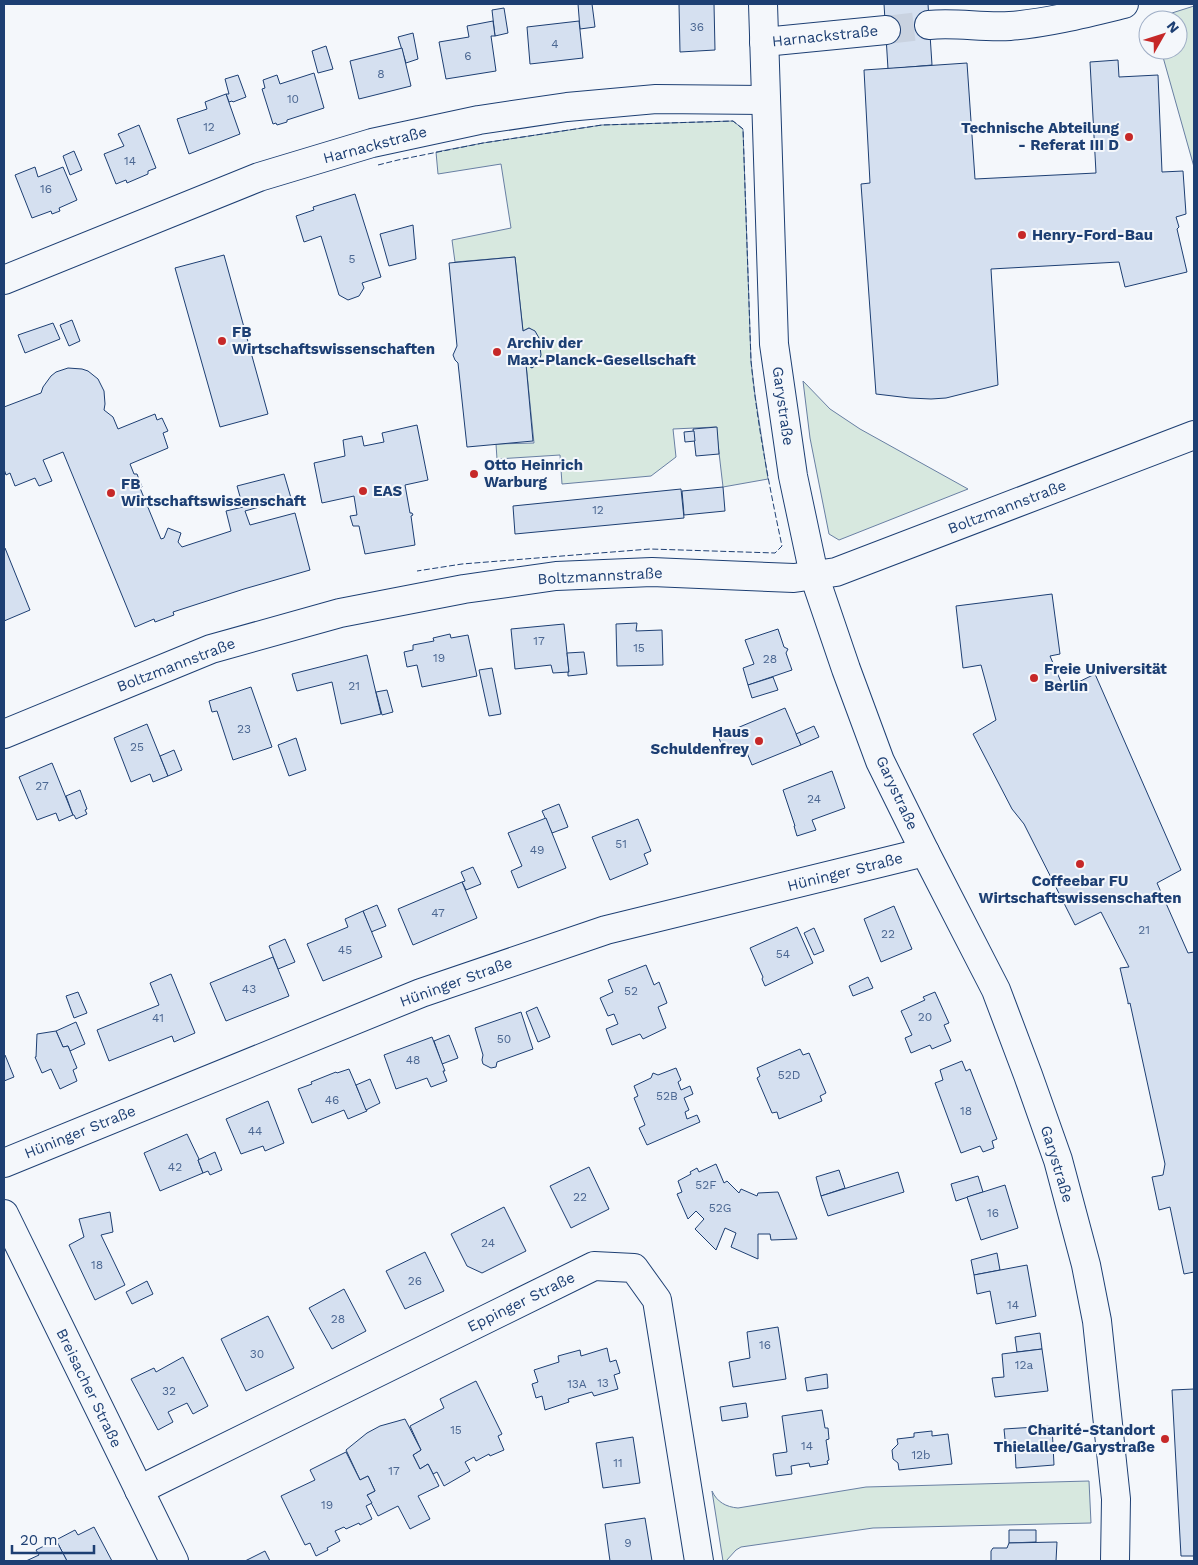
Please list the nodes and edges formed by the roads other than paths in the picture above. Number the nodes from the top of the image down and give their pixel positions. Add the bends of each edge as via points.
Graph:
1 (763, 4) edge
2 (1124, 4) edge
3 (929, 25) tunnel mouth
4 (886, 30) tunnel mouth
5 (764, 42) junction
6 (766, 100) junction
7 (4, 280) edge
8 (1194, 435) edge
9 (814, 576) junction
10 (4, 734) edge
11 (925, 852) junction
12 (4, 1163) edge
13 (4, 1214) edge
14 (139, 1490) junction
15 (174, 1561) edge
16 (699, 1561) edge
17 (1115, 1561) edge

1 - 5 street, Garystraße
2 - 3 street via 1010,26
4 - 5 street, Harnackstraße
5 - 6 street, Garystraße
6 - 7 street, Harnackstraße via 656,99 567,107 479,120 372,143 259,177
6 - 9 street, Garystraße via 774,344 793,476
8 - 9 street, Boltzmannstraße via 836,572
9 - 10 street, Boltzmannstraße via 652,572 556,576 464,589 340,613 211,649
9 - 11 street, Garystraße via 880,761
11 - 12 street, Hüninger Straße via 606,930 421,993
11 - 17 street, Garystraße via 996,990 1058,1160 1097,1321 1116,1500
13 - 14 street, Breisacher Straße
14 - 15 street, Breisacher Straße
14 - 16 street, Eppinger Straße via 594,1266 634,1268 657,1300

